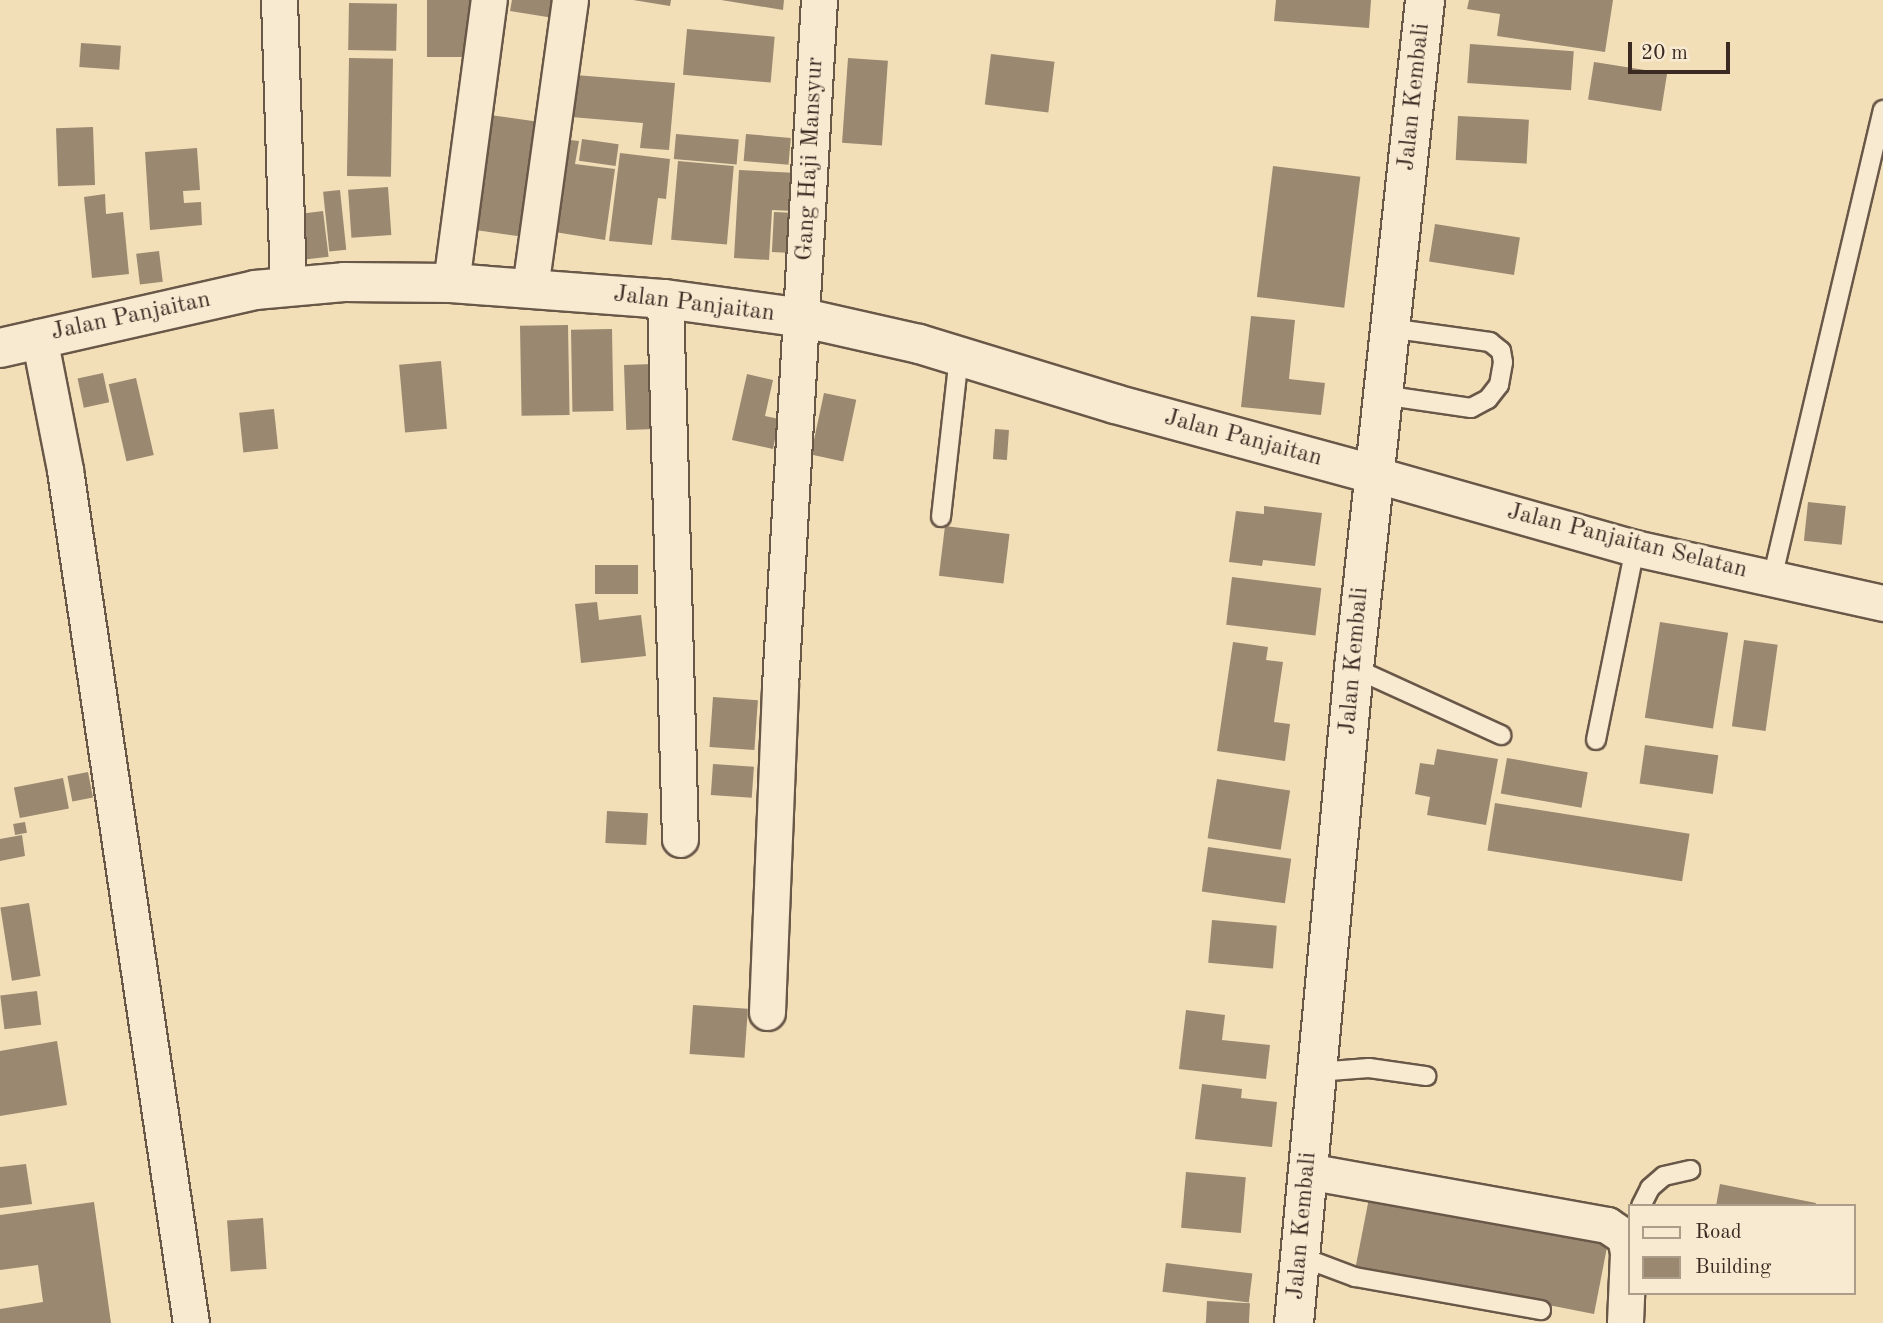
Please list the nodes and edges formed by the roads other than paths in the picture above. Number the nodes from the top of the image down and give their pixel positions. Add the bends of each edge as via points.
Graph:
1 (279, 0) edge
2 (489, 0) edge
3 (570, 0) edge
4 (819, 0) edge
5 (1426, 0) edge
6 (1883, 110) edge
7 (452, 284) junction
8 (288, 287) junction
9 (530, 288) junction
10 (665, 299) junction
11 (804, 318) junction
12 (1389, 328) junction
13 (38, 337) junction
14 (0, 348) edge
15 (959, 356) junction
16 (1382, 395) junction
17 (1373, 474) junction
18 (941, 517) dead end
19 (1635, 548) junction
20 (1772, 579) junction
21 (1883, 603) edge
22 (1354, 668) junction
23 (1501, 735) dead end
24 (1596, 740) dead end
25 (680, 839) dead end
26 (766, 1012) dead end
27 (1317, 1072) junction
28 (1426, 1076) dead end
29 (1690, 1170) dead end
30 (1307, 1171) junction
31 (1642, 1204) edge
32 (1627, 1233) edge
33 (1299, 1256) junction
34 (1541, 1310) dead end
35 (191, 1323) edge
36 (1294, 1323) edge
37 (1625, 1323) edge

1 - 8 street
2 - 7 street
3 - 9 street
4 - 11 street, Gang Haji Mansyur
5 - 12 street, Jalan Kembali
6 - 20 lane
7 - 8 street, Jalan Panjaitan
7 - 9 street, Jalan Panjaitan
8 - 13 street, Jalan Panjaitan via 255,290
9 - 10 street, Jalan Panjaitan
10 - 11 street, Jalan Panjaitan
10 - 25 street
11 - 15 street, Jalan Panjaitan
11 - 26 street, Gang Haji Mansyur via 780,686
12 - 16 street, Jalan Kembali
12 - 16 lane via 1490,342 1501,351 1503,362 1499,385 1488,399 1471,408
13 - 14 street, Jalan Panjaitan
13 - 35 street via 65,470
15 - 17 street, Jalan Panjaitan
15 - 18 lane
16 - 17 street, Jalan Kembali
17 - 19 street, Jalan Panjaitan Selatan
17 - 22 street, Jalan Kembali
19 - 20 street, Jalan Panjaitan Selatan
19 - 24 lane
20 - 21 street, Jalan Panjaitan Selatan
22 - 23 lane
22 - 27 street, Jalan Kembali
27 - 28 lane via 1369,1068
27 - 30 street, Jalan Kembali
29 - 31 lane via 1664,1176 1650,1188
30 - 32 street via 1589,1219
30 - 33 street, Jalan Kembali
32 - 37 street
33 - 34 lane via 1355,1277
33 - 36 street, Jalan Kembali

